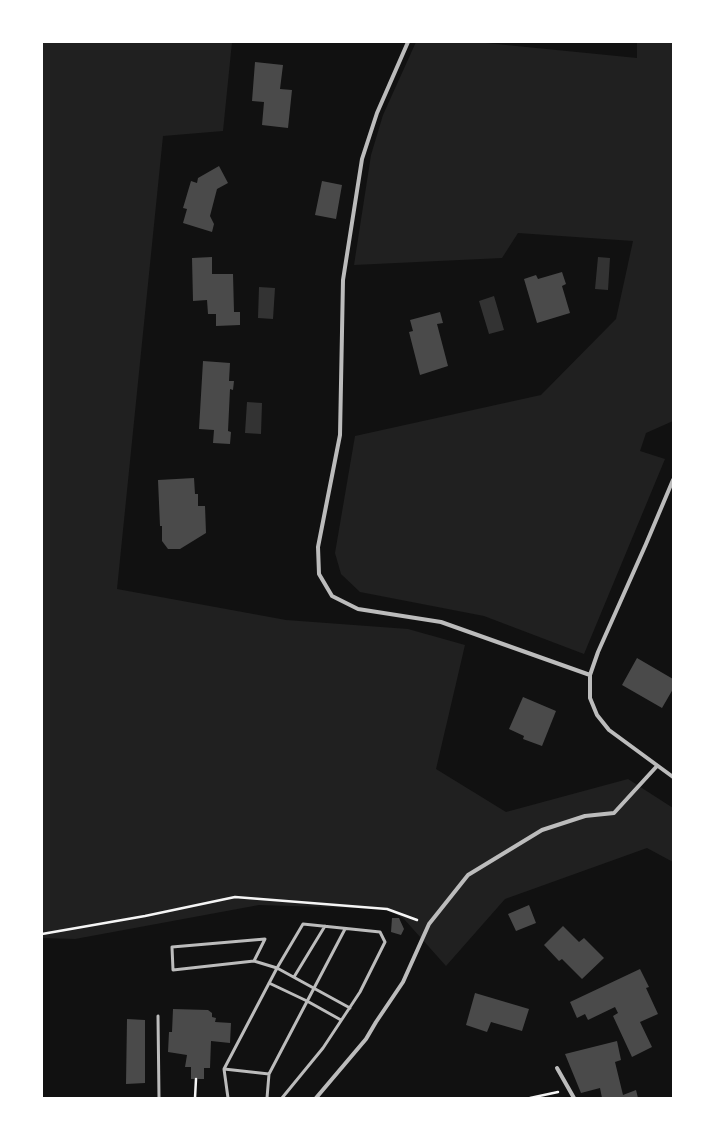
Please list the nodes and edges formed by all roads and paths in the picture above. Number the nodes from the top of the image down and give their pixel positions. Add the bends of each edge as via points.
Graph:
1 (408, 42) edge
2 (673, 480) edge
3 (590, 676) junction
4 (657, 766) junction
5 (673, 777) edge
6 (429, 924) junction
7 (325, 926) junction
8 (345, 928) junction
9 (42, 934) edge
10 (254, 961) junction
11 (277, 968) junction
12 (294, 977) junction
13 (269, 983) junction
14 (314, 988) junction
15 (307, 1001) junction
16 (350, 1008) junction
17 (158, 1016) dead end
18 (341, 1020) junction
19 (557, 1068) dead end
20 (224, 1069) junction
21 (269, 1074) junction
22 (196, 1079) dead end
23 (570, 1090) junction
24 (159, 1098) edge
25 (195, 1098) edge
26 (228, 1098) edge
27 (267, 1098) edge
28 (282, 1098) edge
29 (316, 1098) edge
30 (530, 1098) edge
31 (574, 1098) edge

1 - 3 street via 377,113 362,159 343,280 340,435 318,547 319,574 332,596 358,608 441,622
2 - 3 street
3 - 4 street via 590,698 597,715 609,730
4 - 5 street
4 - 6 street via 614,813 585,816 542,830 468,875
6 - 9 path via 388,909 235,897
6 - 29 street via 403,982 366,1039
7 - 8 lane
7 - 11 lane via 303,924
7 - 12 lane
8 - 14 lane
8 - 16 lane via 380,932 385,942
10 - 10 lane via 266,939 172,947 173,970
10 - 11 lane
11 - 12 lane
11 - 13 lane
12 - 14 lane
13 - 15 lane
13 - 20 lane
14 - 15 lane
14 - 16 lane
15 - 18 lane
15 - 21 lane
16 - 18 lane
17 - 24 lane
18 - 28 lane via 323,1048
19 - 23 street
20 - 21 lane
20 - 26 lane
21 - 27 lane
22 - 25 path
23 - 30 path
23 - 31 street

